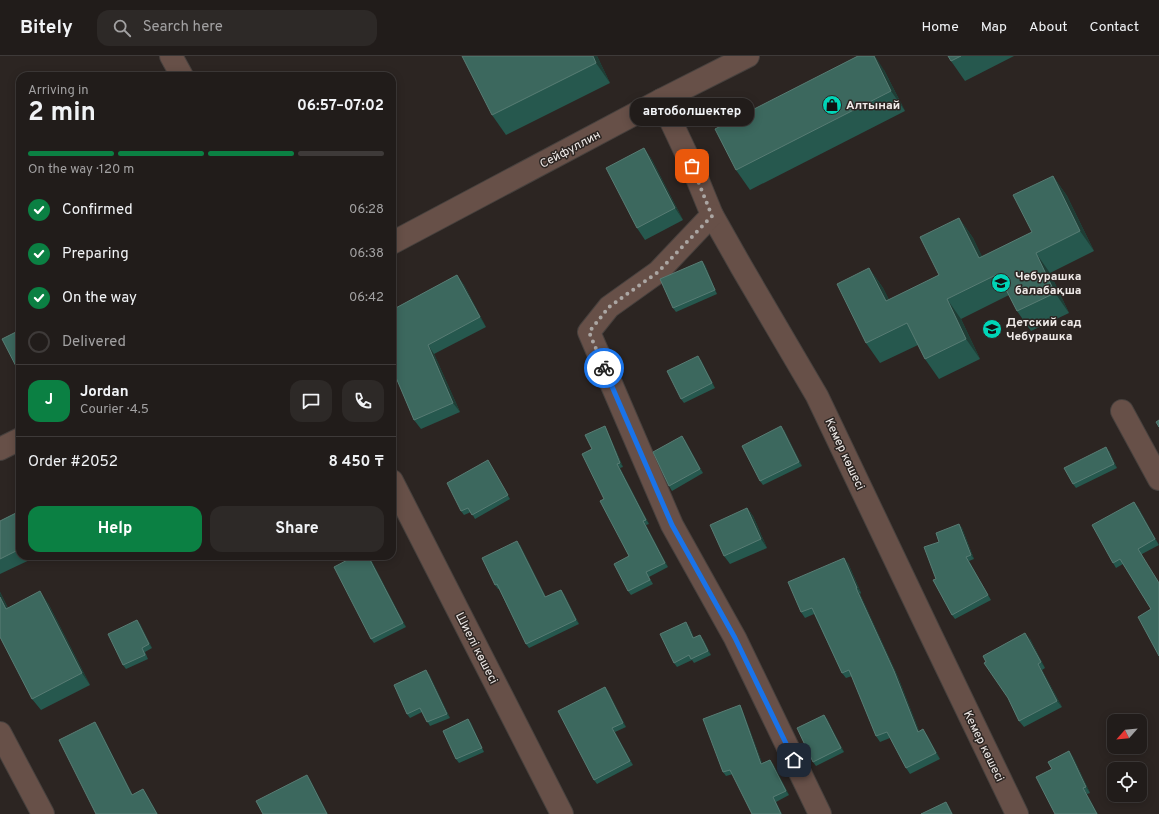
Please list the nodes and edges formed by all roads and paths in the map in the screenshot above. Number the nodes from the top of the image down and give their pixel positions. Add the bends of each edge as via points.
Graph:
1 (171, 56) edge
2 (748, 56) edge
3 (180, 72) edge
4 (661, 100) junction
5 (712, 216) junction
6 (396, 241) edge
7 (1122, 411) dead end
8 (16, 441) edge
9 (0, 450) edge
10 (1159, 479) edge
11 (396, 489) edge
12 (0, 733) edge
13 (43, 814) edge
14 (562, 814) edge
15 (820, 814) edge
16 (1017, 814) edge

1 - 3 street
2 - 4 street, Сейфуллин
4 - 5 street, Кемер көшесі
4 - 6 street, Сейфуллин
5 - 15 street via 658,272 609,307 589,332 672,525 735,638
5 - 16 street, Кемер көшесі via 817,396
7 - 10 street
8 - 9 street
11 - 14 street, Шиелі көшесі
12 - 13 street

